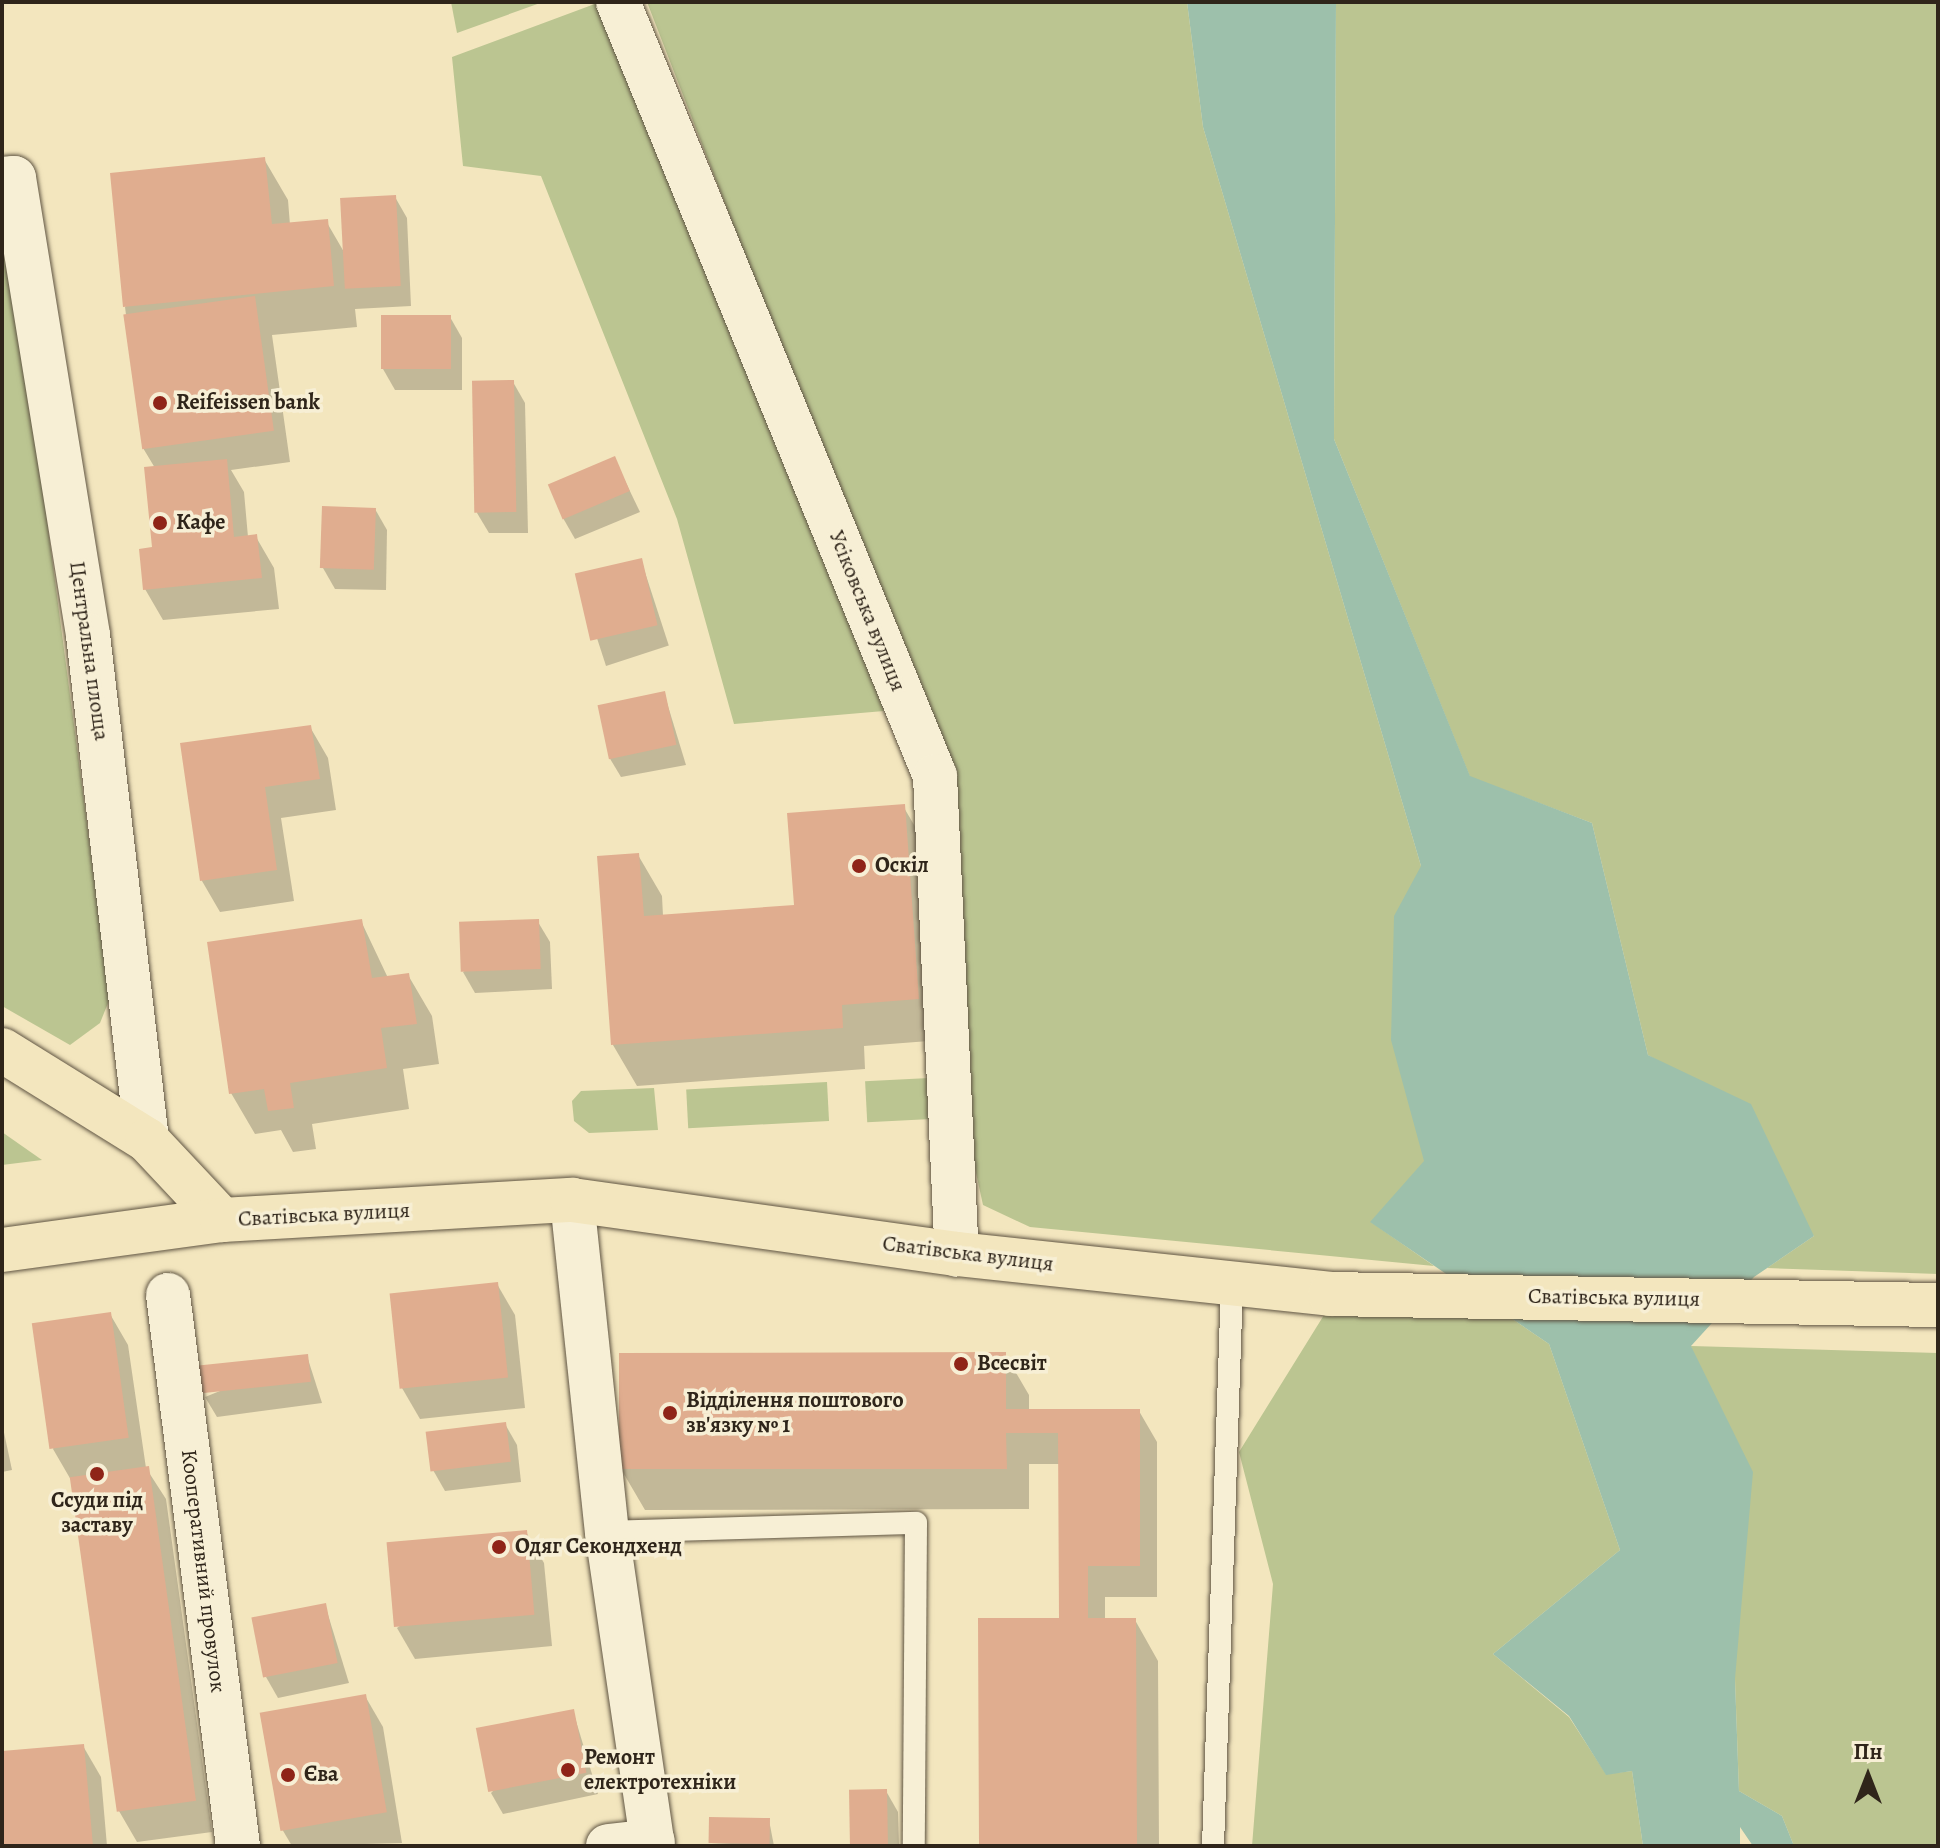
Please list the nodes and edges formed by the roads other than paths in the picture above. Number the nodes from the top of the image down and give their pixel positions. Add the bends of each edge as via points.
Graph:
1 (618, 2) edge
2 (2, 179) edge
3 (2, 1050) edge
4 (147, 1140) junction
5 (572, 1200) junction
6 (222, 1220) junction
7 (2, 1250) edge
8 (957, 1254) junction
9 (1232, 1284) junction
10 (168, 1295) dead end
11 (1938, 1305) edge
12 (607, 1532) junction
13 (655, 1844) edge
14 (238, 1846) edge
15 (608, 1846) edge
16 (914, 1846) edge
17 (1213, 1846) edge

1 - 8 street, Усіковська вулиця via 935,776
2 - 4 street, Центральна площа via 14,178 88,635
3 - 4 main road
4 - 6 main road
5 - 6 main road, Сватівська вулиця
5 - 8 main road, Сватівська вулиця
5 - 12 street
6 - 7 main road, Сватівська вулиця
8 - 9 main road, Сватівська вулиця
9 - 11 main road, Сватівська вулиця via 1330,1294
9 - 17 lane
10 - 14 street, Кооперативний провулок
12 - 13 street
12 - 16 lane via 916,1523
13 - 15 street

